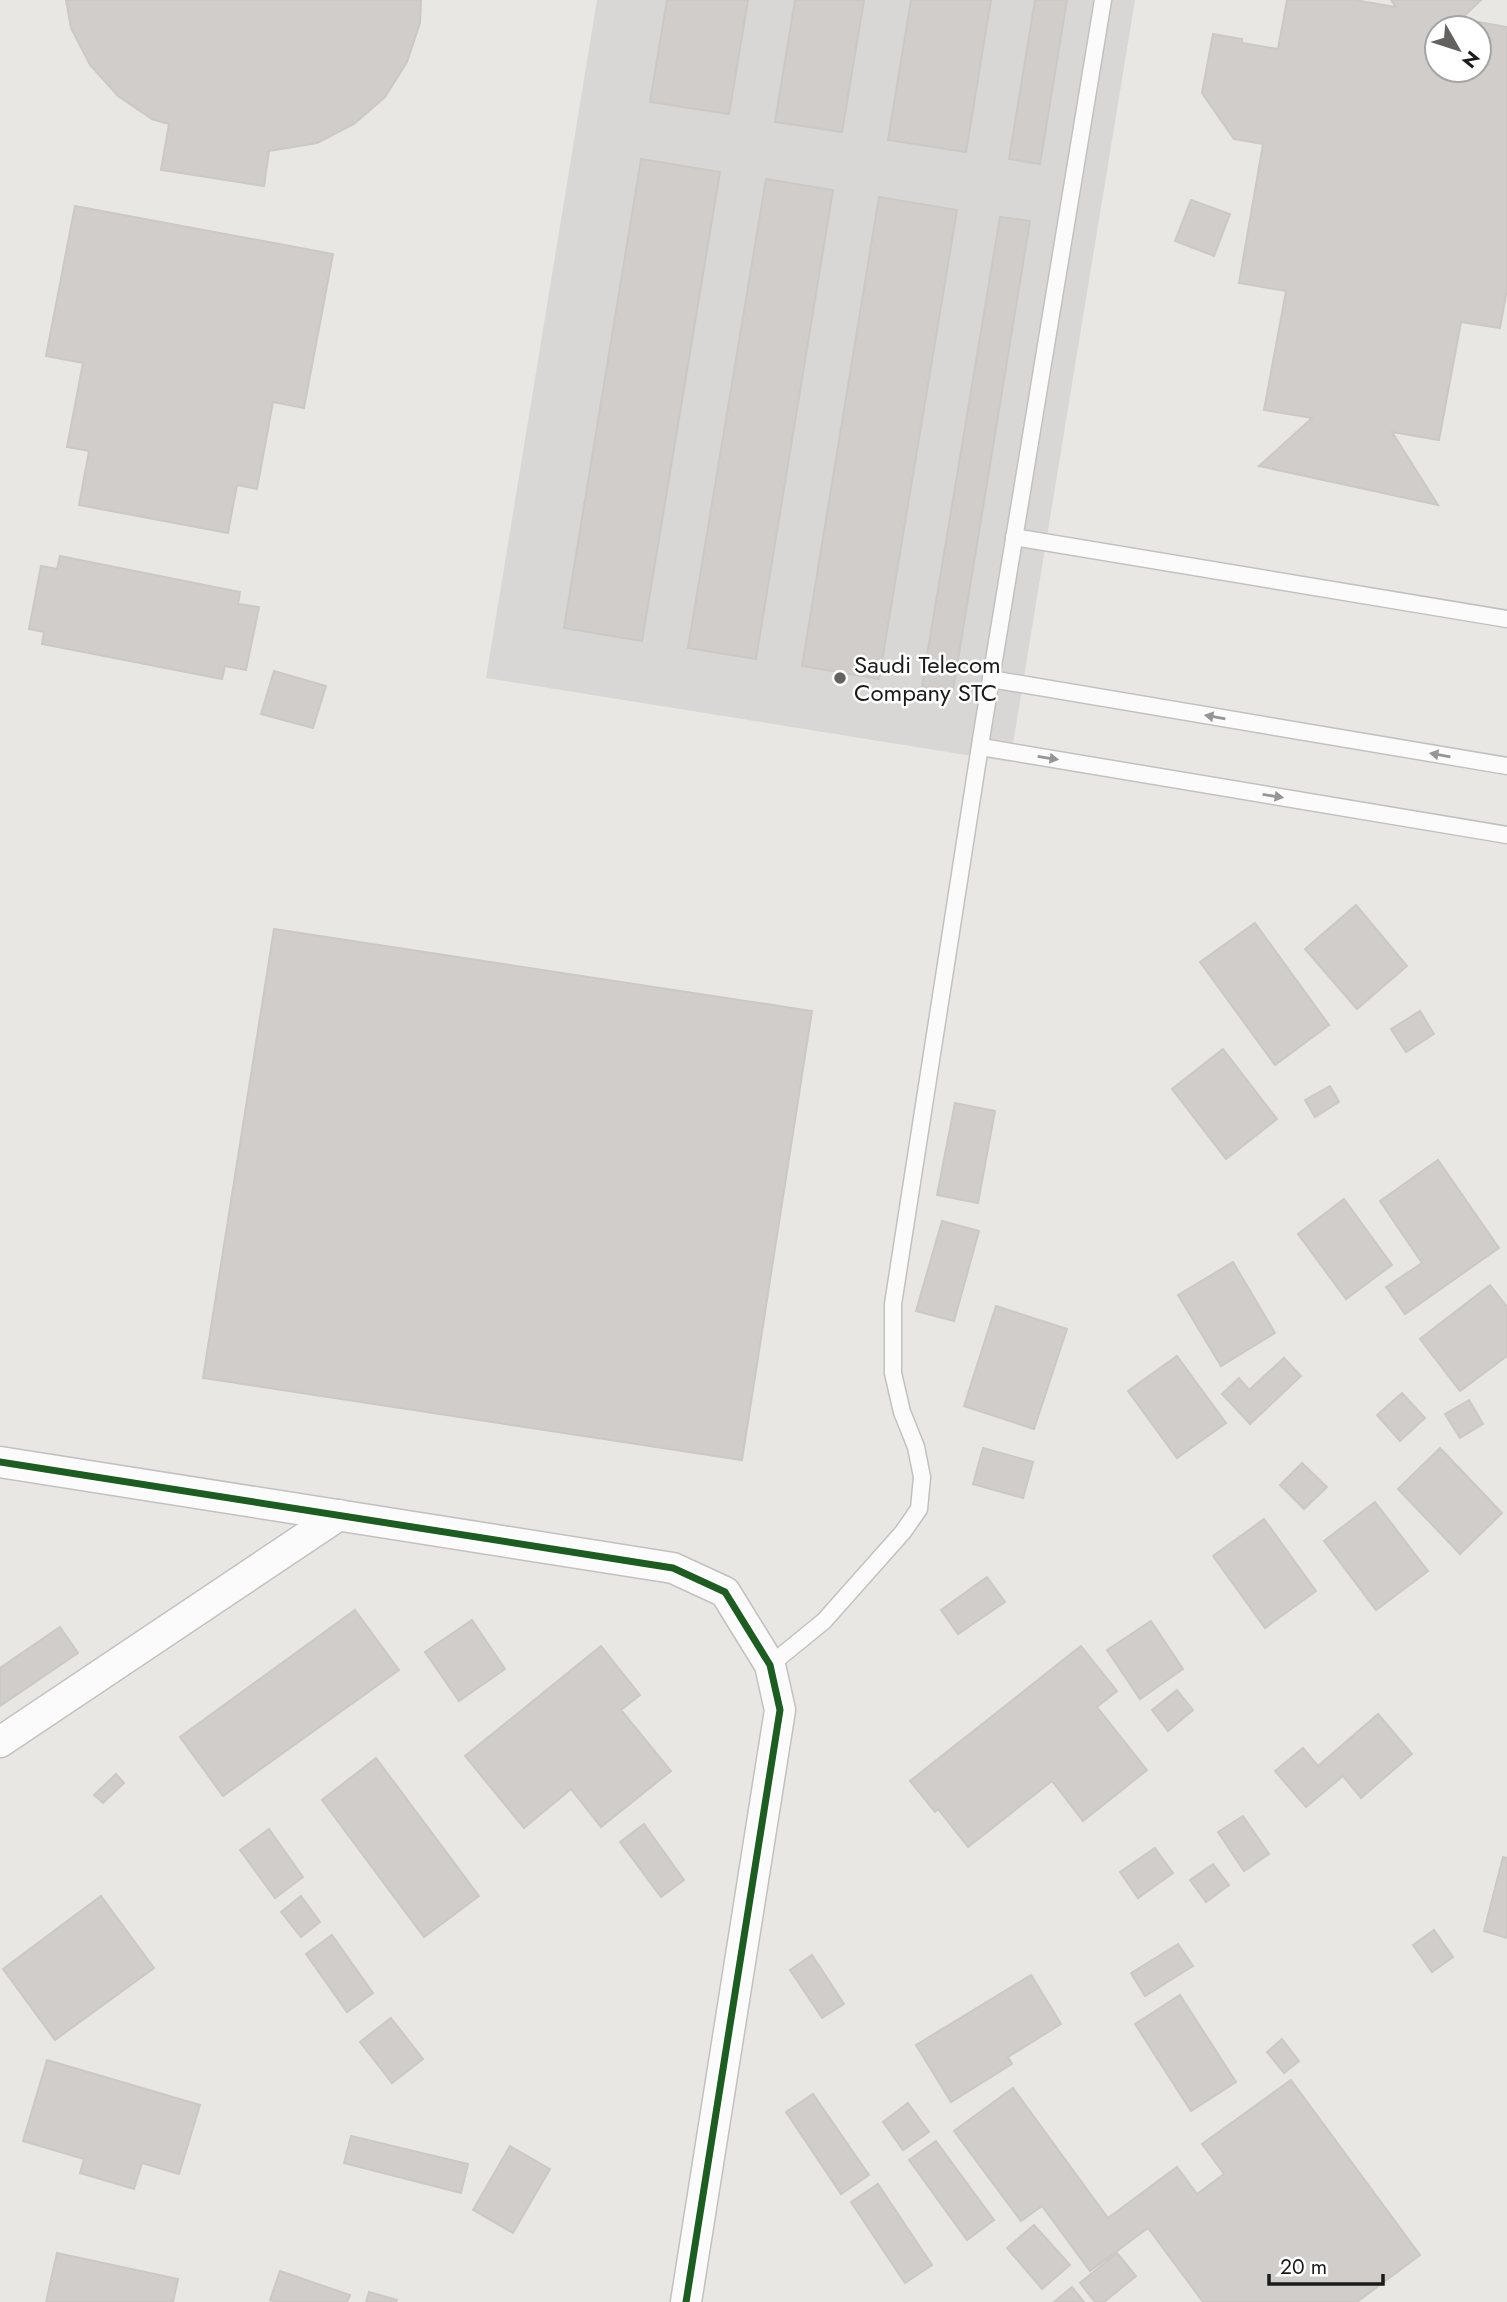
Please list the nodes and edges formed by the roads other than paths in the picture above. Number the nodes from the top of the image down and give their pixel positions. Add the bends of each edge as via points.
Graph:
1 (1103, 0) edge
2 (1014, 537) junction
3 (1507, 619) edge
4 (990, 679) junction
5 (981, 747) junction
6 (1507, 766) edge
7 (1507, 835) edge
8 (0, 1462) edge
9 (339, 1516) junction
10 (770, 1665) junction
11 (0, 1742) edge
12 (686, 2302) edge

1 - 2 lane
2 - 3 lane
2 - 4 lane
4 - 5 lane
6 -> 4 lane
5 -> 7 lane
5 - 10 lane via 893,1304 892,1373 922,1477 919,1509 824,1621
8 - 9 street
9 - 10 street via 673,1568 725,1592
9 - 11 street
10 - 12 street via 780,1710

